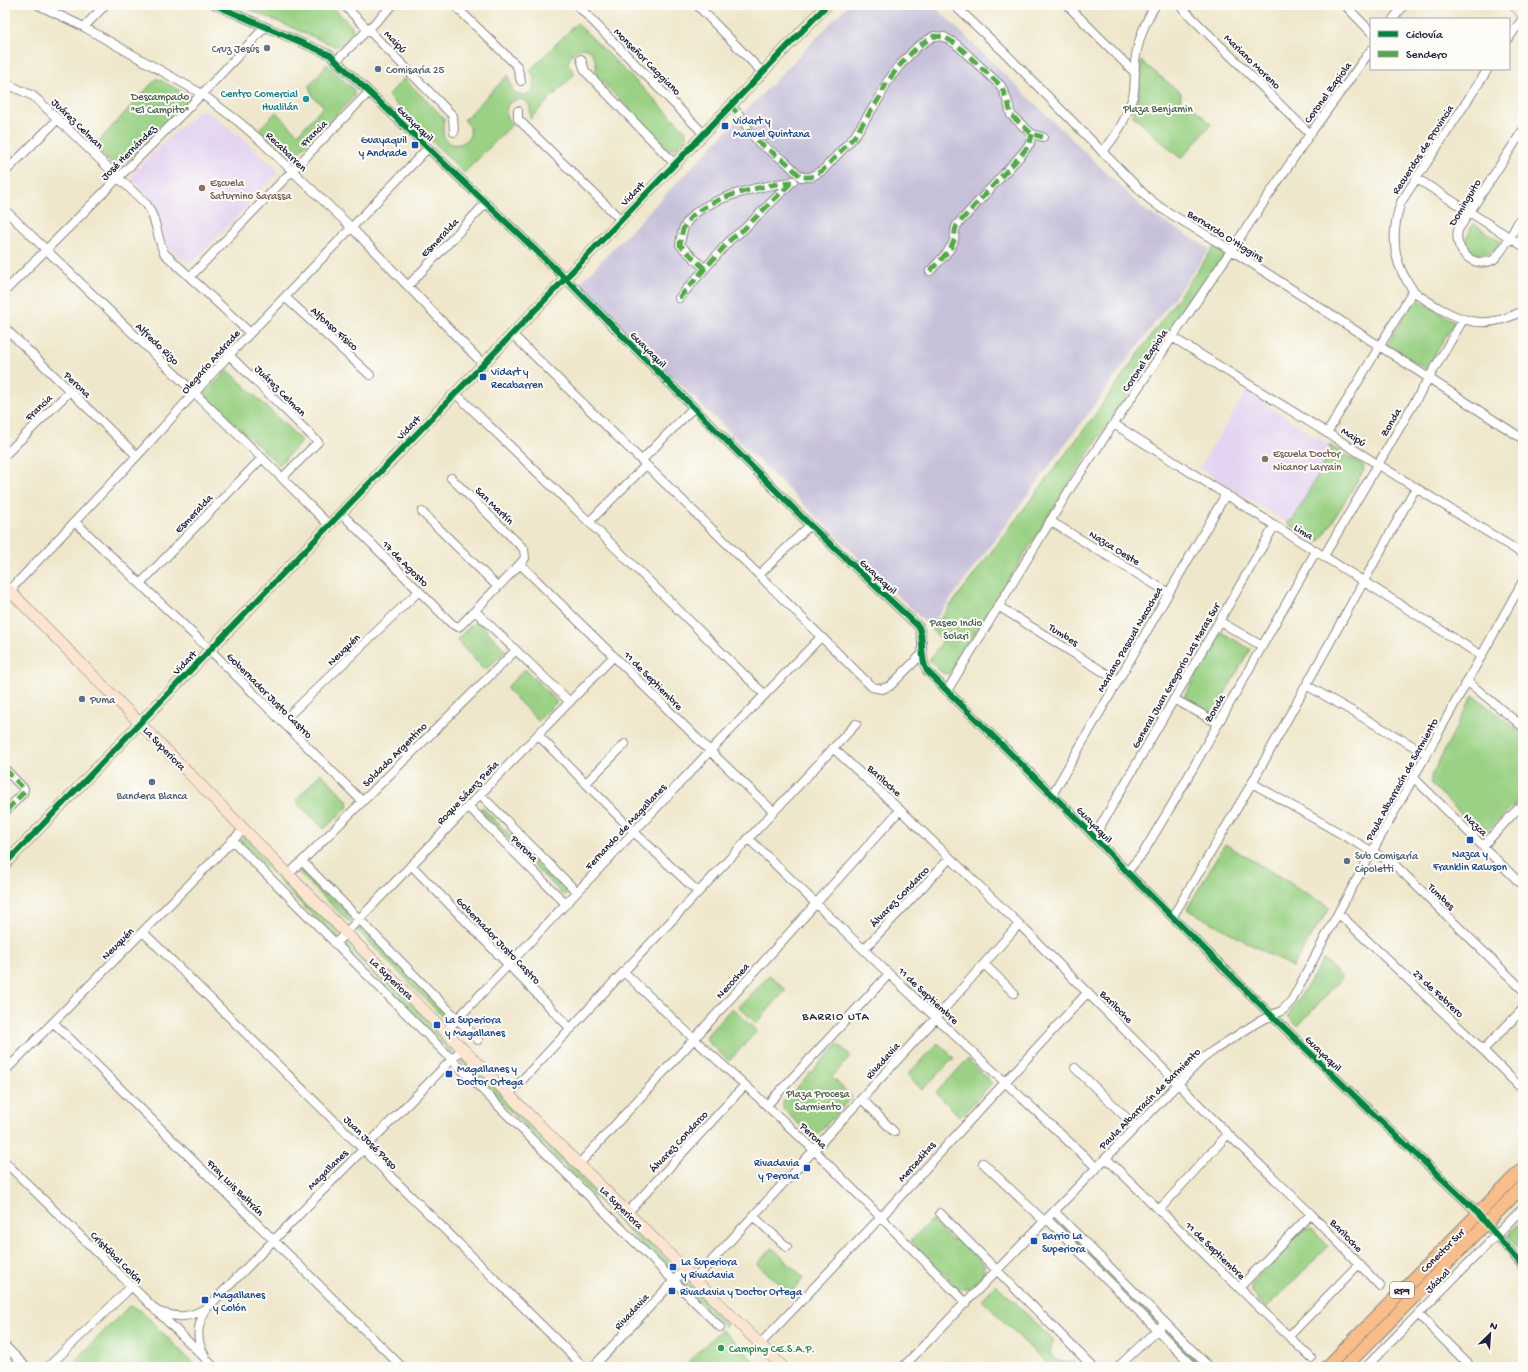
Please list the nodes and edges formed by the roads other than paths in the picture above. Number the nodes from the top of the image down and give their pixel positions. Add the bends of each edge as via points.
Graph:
1 (38, 5) edge
2 (105, 5) edge
3 (215, 5) edge
4 (344, 5) edge
5 (393, 5) edge
6 (454, 5) edge
7 (577, 5) edge
8 (697, 5) edge
9 (1067, 5) edge
10 (1156, 5) edge
11 (1179, 5) edge
12 (1345, 5) edge
13 (1404, 5) edge
14 (1514, 5) edge
15 (821, 7) edge
16 (960, 7) edge
17 (1523, 14) edge
18 (1395, 18) edge
19 (1523, 18) edge
20 (84, 27) junction
21 (265, 27) junction
22 (369, 29) junction
23 (1370, 31) edge
24 (1510, 37) edge
25 (1370, 51) edge
26 (581, 59) dead end
27 (336, 60) junction
28 (1487, 70) edge
29 (762, 72) junction
30 (1135, 73) junction
31 (521, 81) dead end
32 (5, 83) edge
33 (369, 92) junction
34 (202, 94) junction
35 (730, 105) junction
36 (518, 111) dead end
37 (58, 119) junction
38 (743, 119) junction
39 (753, 123) dead end
40 (1523, 130) edge
41 (454, 132) dead end
42 (703, 133) junction
43 (1032, 134) junction
44 (1310, 134) junction
45 (1043, 137) dead end
46 (428, 148) junction
47 (1102, 152) junction
48 (675, 164) junction
49 (292, 171) junction
50 (5, 172) edge
51 (118, 176) junction
52 (800, 177) junction
53 (1416, 178) junction
54 (792, 182) junction
55 (486, 204) junction
56 (5, 210) edge
57 (1469, 211) junction
58 (1523, 213) edge
59 (621, 220) junction
60 (351, 227) junction
61 (1509, 238) junction
62 (1523, 246) edge
63 (46, 250) junction
64 (1231, 250) junction
65 (705, 269) junction
66 (930, 271) dead end
67 (190, 277) junction
68 (565, 278) junction
69 (408, 286) junction
70 (5, 291) edge
71 (1413, 291) junction
72 (285, 297) junction
73 (679, 298) dead end
74 (1523, 311) edge
75 (1463, 320) junction
76 (5, 328) edge
77 (250, 333) junction
78 (512, 334) junction
79 (1172, 337) junction
80 (1380, 346) junction
81 (229, 354) junction
82 (483, 364) junction
83 (370, 375) dead end
84 (1429, 378) junction
85 (70, 391) junction
86 (455, 393) junction
87 (195, 394) junction
88 (693, 408) junction
89 (1114, 424) junction
90 (1327, 432) junction
91 (1523, 439) edge
92 (5, 455) edge
93 (137, 456) junction
94 (262, 458) junction
95 (644, 463) junction
96 (1379, 464) junction
97 (282, 478) junction
98 (451, 478) dead end
99 (1416, 487) junction
100 (1226, 494) junction
101 (422, 512) dead end
102 (341, 513) junction
103 (1050, 521) junction
104 (75, 522) junction
105 (589, 522) junction
106 (810, 525) junction
107 (1275, 525) junction
108 (329, 526) junction
109 (1320, 554) junction
110 (1523, 554) edge
111 (520, 564) junction
112 (759, 575) junction
113 (1363, 581) junction
114 (1523, 581) edge
115 (140, 584) junction
116 (498, 587) junction
117 (7, 588) edge
118 (419, 591) junction
119 (1169, 593) junction
120 (998, 606) junction
121 (475, 611) junction
122 (1219, 621) junction
123 (821, 637) junction
124 (1262, 646) junction
125 (210, 650) junction
126 (516, 650) junction
127 (922, 654) junction
128 (614, 656) junction
129 (1482, 656) junction
130 (1118, 681) junction
131 (1468, 682) junction
132 (1306, 684) junction
133 (947, 690) junction
134 (764, 694) junction
135 (1174, 699) junction
136 (570, 702) junction
137 (140, 722) junction
138 (282, 722) junction
139 (1218, 723) junction
140 (856, 724) dead end
141 (1523, 726) edge
142 (538, 735) junction
143 (626, 744) dead end
144 (833, 748) junction
145 (710, 751) junction
146 (1428, 754) junction
147 (5, 770) edge
148 (1414, 778) junction
149 (586, 783) junction
150 (1252, 784) junction
151 (480, 794) junction
152 (1052, 795) junction
153 (362, 801) junction
154 (1523, 803) edge
155 (468, 806) junction
156 (900, 810) junction
157 (773, 811) junction
158 (5, 812) edge
159 (244, 828) junction
160 (634, 832) junction
161 (1094, 837) junction
162 (748, 838) junction
163 (232, 840) junction
164 (1483, 846) junction
165 (1372, 853) junction
166 (950, 858) junction
167 (302, 861) junction
168 (5, 864) edge
169 (411, 865) junction
170 (1127, 872) junction
171 (288, 874) junction
172 (1523, 886) edge
173 (577, 892) junction
174 (698, 892) junction
175 (566, 904) junction
176 (816, 904) junction
177 (1338, 913) junction
178 (1172, 916) junction
179 (359, 919) junction
180 (1019, 924) junction
181 (143, 932) junction
182 (346, 933) junction
183 (335, 944) junction
184 (864, 949) junction
185 (984, 964) junction
186 (508, 965) junction
187 (624, 972) junction
188 (889, 974) junction
189 (1523, 990) edge
190 (1088, 992) junction
191 (1014, 993) dead end
192 (1523, 1009) edge
193 (1272, 1016) junction
194 (936, 1017) junction
195 (458, 1020) junction
196 (54, 1023) junction
197 (571, 1029) junction
198 (446, 1031) junction
199 (694, 1039) junction
200 (478, 1040) dead end
201 (463, 1048) junction
202 (1483, 1050) junction
203 (452, 1060) junction
204 (1075, 1068) dead end
205 (5, 1071) edge
206 (1005, 1081) junction
207 (1178, 1083) junction
208 (745, 1085) junction
209 (1523, 1090) edge
210 (509, 1094) junction
211 (862, 1099) junction
212 (767, 1105) junction
213 (1136, 1127) junction
214 (894, 1132) dead end
215 (1228, 1134) junction
216 (363, 1149) junction
217 (814, 1150) junction
218 (1106, 1158) junction
219 (5, 1162) edge
220 (983, 1163) dead end
221 (579, 1164) junction
222 (1097, 1168) junction
223 (1523, 1168) edge
224 (1523, 1186) edge
225 (1523, 1208) edge
226 (1159, 1210) junction
227 (1054, 1211) junction
228 (628, 1212) junction
229 (940, 1213) dead end
230 (1311, 1214) junction
231 (1478, 1214) junction
232 (754, 1217) junction
233 (881, 1217) junction
234 (1045, 1220) junction
235 (1486, 1224) junction
236 (1496, 1235) junction
237 (273, 1240) junction
238 (787, 1247) dead end
239 (1359, 1264) junction
240 (1523, 1266) edge
241 (685, 1269) junction
242 (997, 1270) junction
243 (695, 1279) junction
244 (674, 1281) junction
245 (1380, 1286) dead end
246 (131, 1287) junction
247 (1240, 1288) junction
248 (966, 1302) junction
249 (208, 1307) junction
250 (156, 1311) junction
251 (1418, 1314) junction
252 (1164, 1322) junction
253 (720, 1326) dead end
254 (1157, 1330) junction
255 (1288, 1336) junction
256 (760, 1344) junction
257 (5, 1346) edge
258 (1311, 1358) dead end
259 (211, 1364) edge
260 (26, 1367) edge
261 (48, 1367) edge
262 (402, 1367) edge
263 (584, 1367) edge
264 (593, 1367) edge
265 (783, 1367) edge
266 (903, 1367) edge
267 (1093, 1367) edge
268 (1118, 1367) edge
269 (1194, 1367) edge
270 (1209, 1367) edge
271 (1327, 1367) edge
272 (1345, 1367) edge
273 (1366, 1367) edge
274 (1471, 1367) edge

1 - 20 street, Recabarren
2 - 20 street
3 - 21 street, Guayaquil
4 - 22 street, Maipú
5 - 22 street
6 - 31 street via 518,66
7 - 42 street, Monseñor Caggiano
8 - 29 street
9 - 30 street
10 - 30 street via 1138,45
11 - 44 street, Mariano Moreno
12 - 23 street
13 - 18 street
14 - 17 street
15 - 29 street, Vidart
16 - 47 street, Bernardo O'Higgins
19 - 24 street
20 - 34 street, Recabarren
21 - 27 street, Guayaquil via 330,55
21 - 34 street, José Hernández
22 - 27 street
22 - 41 street, Maipú via 453,116
25 - 44 street, Coronel Zapiola
26 - 48 street via 585,71
27 - 33 street, Guayaquil
28 - 53 street, Recuerdos de Provincia
29 - 35 street, Vidart
30 - 47 street via 1134,95 1127,112 1115,137
32 - 37 street, Juárez Celman via 33,96
33 - 46 street, Guayaquil
33 - 49 street, Francia
34 - 49 street, Recabarren via 262,142
34 - 51 street, José Hernández
35 - 38 street
35 - 42 street, Vidart
36 - 59 street via 518,118
37 - 50 street
37 - 51 street, Juárez Celman
38 - 39 street
38 - 52 street via 759,142 786,162
40 - 57 street, Dominguito
42 - 48 street, Vidart
43 - 45 street
43 - 52 street via 1011,115 1001,86 956,44 944,37 934,36 917,47 887,82 854,137 823,170 811,177
43 - 66 street via 1030,143 1022,154 957,225 952,246
44 - 64 street, Coronel Zapiola
46 - 55 street, Guayaquil
46 - 60 street, Olegario Andrade
47 - 64 street, Bernardo O'Higgins via 1161,208
48 - 59 street, Vidart
49 - 60 street, Recabarren
49 - 67 street, Francia
51 - 63 street, José Hernández
51 - 67 street, Juárez Celman via 148,205 164,253
52 - 54 street
53 - 57 street
53 - 71 street, Recuerdos de Provincia via 1396,215 1394,236 1395,254 1402,273
54 - 65 street via 731,239
54 - 65 street via 768,184 733,194 696,212 682,232 680,245
55 - 68 street, Guayaquil
55 - 69 street, Esmeralda
56 - 63 street, Alfredo Rizo
57 - 61 street
57 - 61 street, Dominguito via 1457,235 1460,249 1467,257 1483,263 1493,260
58 - 61 street, Dominguito
59 - 68 street, Vidart
60 - 69 street, Recabarren
60 - 72 street, Olegario Andrade
61 - 62 street
63 - 70 street, José Hernández
63 - 87 street, Alfredo Rizo
64 - 79 street, Coronel Zapiola
64 - 80 street, Bernardo O'Higgins
65 - 73 street
67 - 77 street, Juárez Celman
68 - 78 street, Vidart
68 - 88 street, Guayaquil
69 - 82 street, Recabarren
71 - 75 street, Recuerdos de Provincia
71 - 80 street
72 - 77 street, Olegario Andrade
72 - 83 street, Alfonso Físico
74 - 75 street, Recuerdos de Provincia via 1494,322
75 - 84 street, Zonda
76 - 85 street, Perona
77 - 81 street, Olegario Andrade
78 - 82 street, Vidart
78 - 95 street
79 - 89 street, Coronel Zapiola
79 - 90 street, Maipú
80 - 84 street, Bernardo O'Higgins
80 - 90 street
81 - 87 street, Olegario Andrade
81 - 97 street, Juárez Celman via 318,442
82 - 86 street, Vidart
84 - 91 street, Bernardo O'Higgins
84 - 96 street, Zonda
85 - 92 street, Francia
85 - 93 street, Perona
86 - 102 street, Vidart
86 - 105 street
87 - 93 street, Olegario Andrade
87 - 94 street, Alfredo Rizo
88 - 95 street
88 - 106 street, Guayaquil
89 - 100 street, Lima
89 - 103 street, Coronel Zapiola
90 - 96 street, Maipú
93 - 104 street, Olegario Andrade
94 - 97 street, Alfredo Rizo
94 - 115 street, Esmeralda
95 - 105 street
95 - 112 street
96 - 99 street, Maipú
96 - 109 street, Zonda
97 - 108 street, Alfredo Rizo
98 - 111 street, San Martín via 524,549 525,558
99 - 110 street, Maipú
99 - 113 street
100 - 107 street, Lima
100 - 119 street, Mariano Pascual Necochea
101 - 116 street
102 - 108 street, Vidart
102 - 118 street, 17 de Agosto
103 - 119 street, Nazca Oeste
103 - 120 street, Coronel Zapiola
104 - 115 street, Gobernador Justo Castro
104 - 117 street, Olegario Andrade
105 - 134 street
106 - 112 street
106 - 127 street, Guayaquil via 919,627
107 - 109 street, Lima
107 - 122 street, General Juan Gregorio Las Heras Sur
108 - 125 street, Vidart
109 - 113 street, Lima
109 - 124 street, Zonda
111 - 116 street
111 - 128 street, 11 de Septiembre
112 - 123 street
113 - 129 street, Lima
113 - 132 street
114 - 129 street, Paula Albarracín de Sarmiento
115 - 125 street, Gobernador Justo Castro
116 - 121 street
117 - 137 street, La Superiora
118 - 121 street, 17 de Agosto via 458,627
118 - 138 street, Neuquén
119 - 130 street, Mariano Pascual Necochea
120 - 130 street, Tumbes
120 - 133 street, Coronel Zapiola
121 - 126 street
122 - 124 street
122 - 135 street, General Juan Gregorio Las Heras Sur
123 - 127 street via 872,687 882,689 890,686
123 - 134 street, Fernando de Magallanes
124 - 139 street, Zonda
125 - 137 street, Vidart
125 - 138 street, Gobernador Justo Castro
126 - 136 street
126 - 153 street, Soldado Argentino
127 - 133 street, Guayaquil via 927,671
128 - 136 street, Roque Sáenz Peña
128 - 145 street, 11 de Septiembre
129 - 131 street, Paula Albarracín de Sarmiento
130 - 152 street, Mariano Pascual Necochea
131 - 141 street
131 - 146 street, Paula Albarracín de Sarmiento
132 - 146 street
132 - 150 street
133 - 152 street, Guayaquil
134 - 145 street, Fernando de Magallanes
135 - 139 street
135 - 161 street, General Juan Gregorio Las Heras Sur
136 - 142 street, Roque Sáenz Peña
137 - 159 street, La Superiora
137 - 168 street, Vidart
138 - 153 street, Gobernador Justo Castro
139 - 170 street, Zonda via 1143,853
140 - 144 street
142 - 149 street
142 - 151 street, Roque Sáenz Peña
143 - 149 street
144 - 156 street, Bariloche
144 - 157 street
145 - 157 street, 11 de Septiembre
145 - 160 street, Fernando de Magallanes
146 - 148 street, Paula Albarracín de Sarmiento
147 - 158 street via 24,789
148 - 164 street, Nazca
148 - 165 street, Paula Albarracín de Sarmiento
149 - 160 street
150 - 165 street, Tumbes
150 - 178 street
151 - 155 street, Roque Sáenz Peña
151 - 173 street, Perona
152 - 161 street, Guayaquil
153 - 167 street, Soldado Argentino
154 - 164 street
155 - 169 street, Roque Sáenz Peña
155 - 175 street, Perona
156 - 166 street, Bariloche
156 - 176 street, Necochea
157 - 162 street
159 - 163 street, Neuquén
159 - 171 street, La Superiora
160 - 173 street, Fernando de Magallanes
160 - 174 street
161 - 170 street, Guayaquil
162 - 174 street
162 - 176 street, 11 de Septiembre
163 - 181 street, Neuquén
163 - 183 street
164 - 172 street, Nazca
165 - 177 street, Paula Albarracín de Sarmiento
165 - 189 street, Tumbes via 1394,864
166 - 180 street, Bariloche
166 - 184 street, Álvarez Condarco
167 - 171 street, Soldado Argentino
167 - 179 street
169 - 179 street, Roque Sáenz Peña
169 - 186 street, Gobernador Justo Castro
170 - 178 street, Guayaquil
171 - 182 street, La Superiora
173 - 175 street, Fernando de Magallanes
174 - 187 street
175 - 186 street, Fernando de Magallanes
176 - 184 street, 11 de Septiembre
176 - 199 street, Necochea
177 - 193 street, Paula Albarracín de Sarmiento via 1292,1000 1283,1010
177 - 202 street, 27 de Febrero
178 - 193 street, Guayaquil
179 - 182 street, Roque Sáenz Peña
179 - 195 street
180 - 185 street, Rivadavia
180 - 190 street, Bariloche
181 - 196 street, Neuquén
181 - 216 street, Juan José Paso
182 - 183 street, Roque Sáenz Peña
182 - 198 street, La Superiora
183 - 203 street
184 - 188 street, 11 de Septiembre
185 - 191 street
185 - 194 street, Rivadavia
186 - 195 street, Fernando de Magallanes
186 - 197 street, Gobernador Justo Castro
187 - 197 street
187 - 199 street, Perona
188 - 194 street, 11 de Septiembre
188 - 212 street
190 - 206 street, Merceditas
190 - 207 street, Bariloche
192 - 202 street
193 - 207 street, Paula Albarracín de Sarmiento via 1214,1050
193 - 231 street, Guayaquil
194 - 206 street, 11 de Septiembre
194 - 211 street, Rivadavia
195 - 198 street, Fernando de Magallanes
195 - 200 street
196 - 205 street, Neuquén
196 - 237 street, Fray Luis Beltrán
197 - 210 street
198 - 201 street, La Superiora
199 - 208 street, Perona
199 - 221 street, Necochea
201 - 203 street, Magallanes
201 - 210 street, La Superiora
202 - 209 street, 27 de Febrero
203 - 216 street, Magallanes
203 - 244 street
204 - 213 street
206 - 222 street, 11 de Septiembre
206 - 233 street, Merceditas
207 - 213 street, Paula Albarracín de Sarmiento
207 - 215 street, Bariloche
208 - 212 street, Perona
208 - 228 street, Álvarez Condarco
210 - 221 street, La Superiora
211 - 214 street
211 - 217 street, Rivadavia
212 - 217 street, Perona
213 - 218 street, Paula Albarracín de Sarmiento
215 - 226 street
215 - 230 street, Bariloche
216 - 237 street, Magallanes
216 - 263 street, Juan José Paso
217 - 232 street, Rivadavia
217 - 233 street, Perona
218 - 222 street, Paula Albarracín de Sarmiento
218 - 226 street, 11 de Septiembre
219 - 246 street, Cristóbal Colón
220 - 234 street
221 - 228 street, La Superiora
222 - 227 street, Paula Albarracín de Sarmiento
223 - 231 main road, Conector Sur / RP9
224 - 235 main road, Conector Sur / RP9
225 - 236 street, Jáchal
226 - 247 street, 11 de Septiembre
227 - 234 street, Paula Albarracín de Sarmiento
227 - 252 street
228 - 241 street, La Superiora
229 - 242 street
230 - 239 street, Bariloche
230 - 247 street
231 - 235 street, Guayaquil
231 - 271 main road, Conector Sur / RP9
232 - 238 street
232 - 243 street, Rivadavia
233 - 248 street, Perona
233 - 256 street, Merceditas
234 - 242 street, Paula Albarracín de Sarmiento
234 - 254 street
235 - 236 street, Guayaquil
235 - 272 main road, Conector Sur / RP9
236 - 240 street, Guayaquil
236 - 251 street, Jáchal
237 - 249 street, Magallanes
237 - 262 street, Fray Luis Beltrán
239 - 245 street, Bariloche
239 - 255 street
241 - 243 street, La Superiora
241 - 244 street, Rivadavia
242 - 248 street, Paula Albarracín de Sarmiento
242 - 267 street
243 - 256 street, La Superiora
244 - 253 street
244 - 264 street, Rivadavia
246 - 250 street, Cristóbal Colón
246 - 261 street
247 - 255 street, 11 de Septiembre
248 - 266 street, Paula Albarracín de Sarmiento
249 - 250 street, Magallanes via 185,1316 173,1316
249 - 259 street, Magallanes via 198,1325 198,1336 201,1350
250 - 259 street, Cristóbal Colón
251 - 273 street, Jáchal
251 - 274 street
252 - 254 street
252 - 270 street
254 - 268 street
254 - 269 street
255 - 258 street, 11 de Septiembre
256 - 265 street, La Superiora
257 - 260 street

